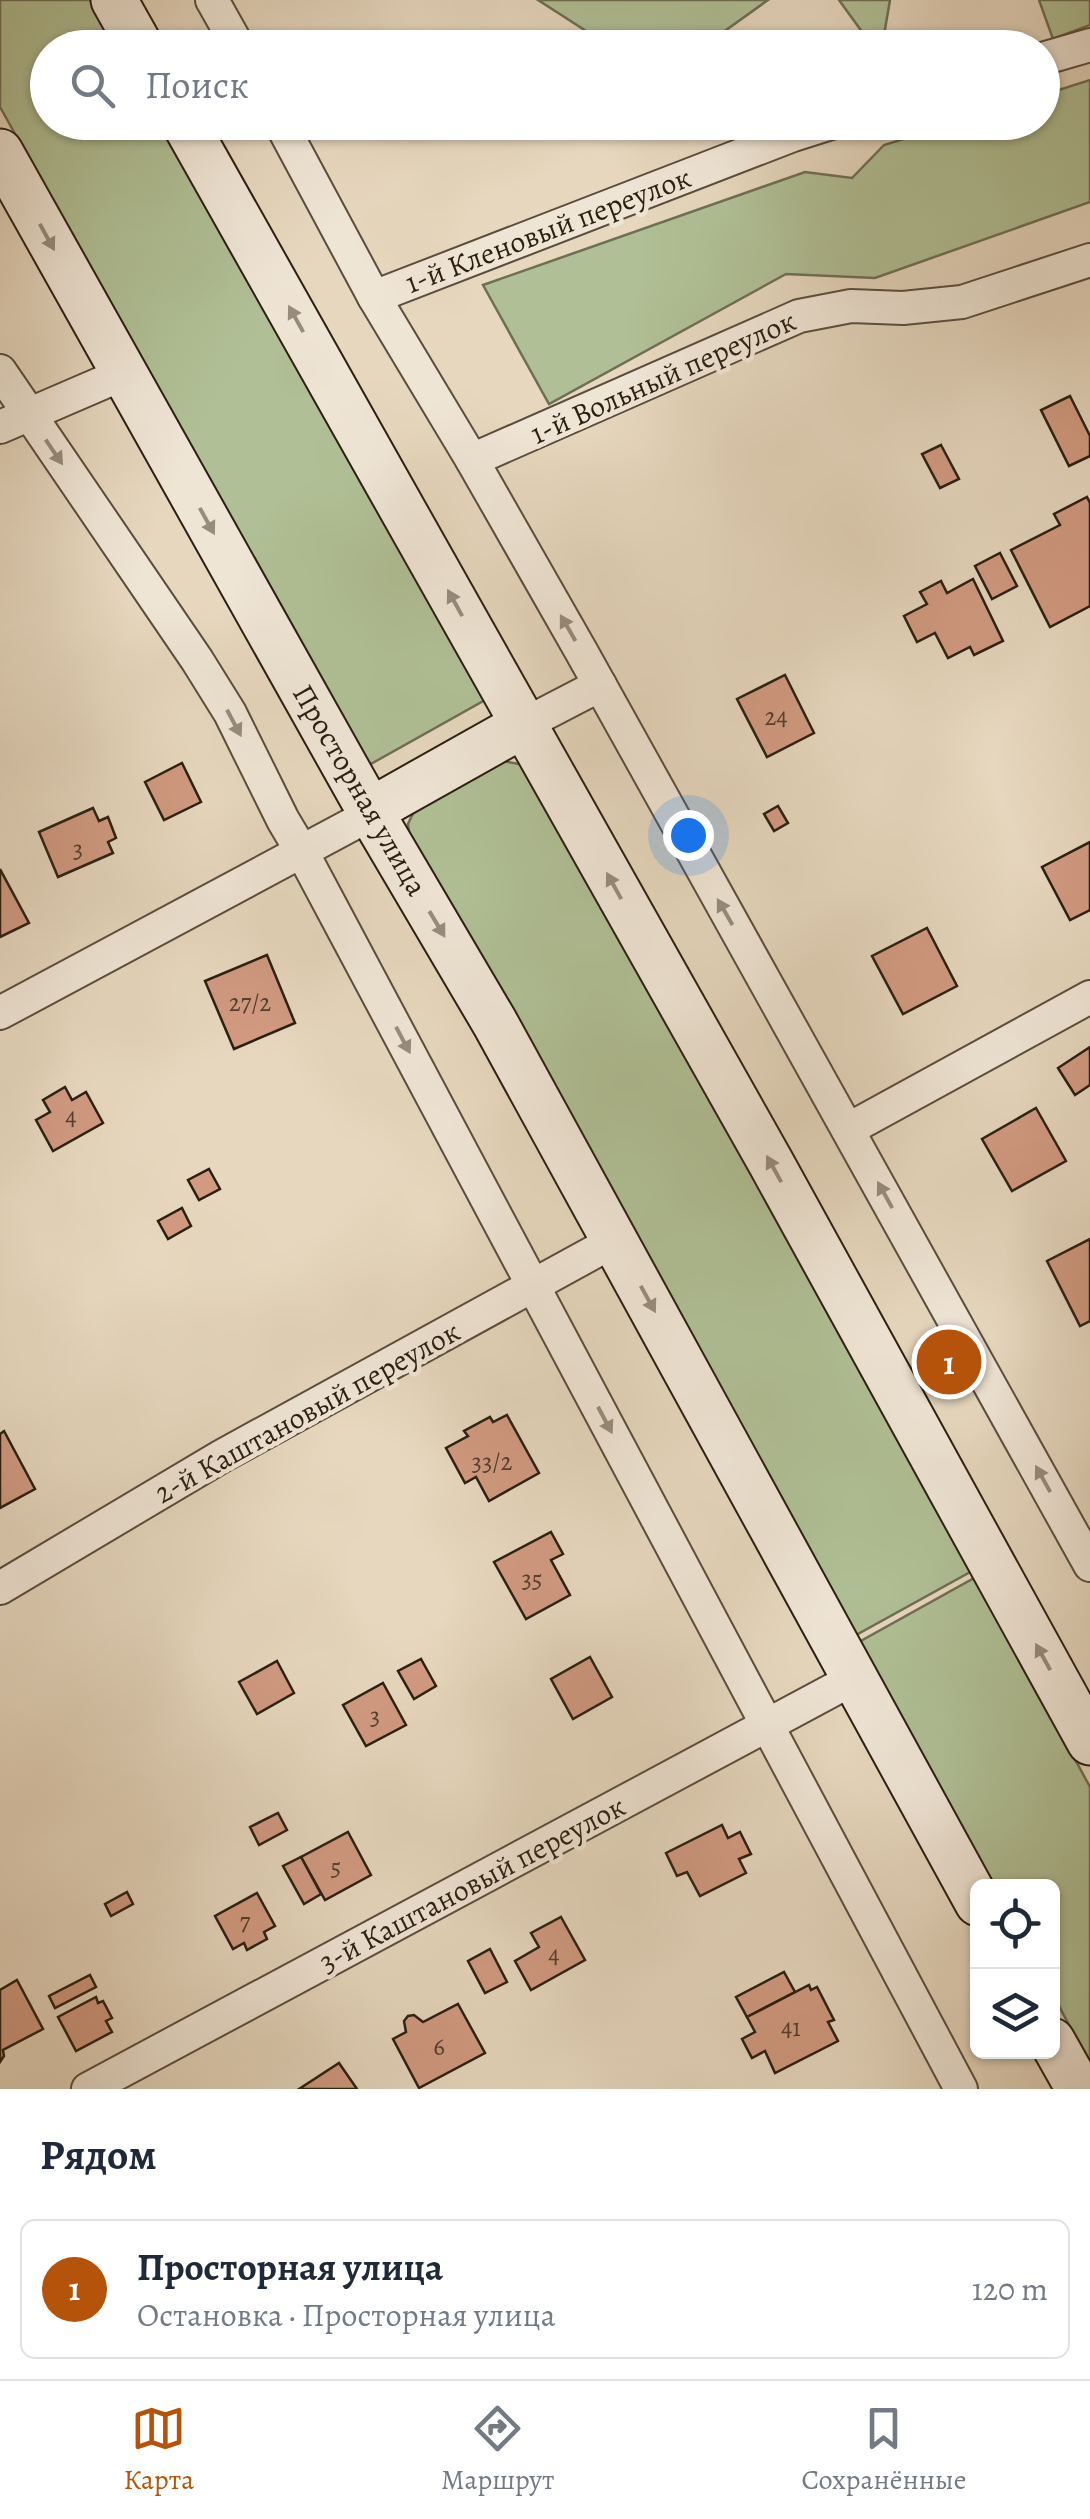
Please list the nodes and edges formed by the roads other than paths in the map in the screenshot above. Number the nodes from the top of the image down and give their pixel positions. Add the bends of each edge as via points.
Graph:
1 (114, 0) edge
2 (212, 0) edge
3 (131, 30) edge
4 (228, 30) edge
5 (1090, 45) edge
6 (1060, 54) edge
7 (194, 140) edge
8 (290, 140) edge
9 (781, 140) edge
10 (0, 152) edge
11 (1090, 260) edge
12 (374, 297) junction
13 (0, 371) edge
14 (124, 374) junction
15 (14, 421) edge
16 (472, 460) junction
17 (600, 685) junction
18 (524, 725) junction
19 (370, 810) junction
20 (302, 852) junction
21 (1090, 997) edge
22 (0, 1013) edge
23 (849, 1129) junction
24 (616, 1240) junction
25 (533, 1285) junction
26 (1089, 1559) edge
27 (0, 1588) edge
28 (855, 1678) junction
29 (767, 1726) junction
30 (1090, 1742) edge
31 (970, 1888) edge
32 (1060, 2056) edge
33 (88, 2089) edge
34 (961, 2089) edge
35 (1078, 2089) edge

1 - 3 main road
2 - 4 street
5 - 6 street
18 -> 7 main road
8 - 12 street
9 - 12 street, 1-й Кленовый переулок
10 -> 14 main road, Просторная улица
11 - 16 street, 1-й Вольный переулок via 962,302 851,306 799,316
12 - 16 street
13 - 15 street
14 - 15 street
14 -> 19 main road, Просторная улица
15 -> 20 street via 196,660
17 -> 16 street
17 - 18 street
23 -> 17 street
18 - 19 main road
30 -> 18 main road
19 - 20 street
19 -> 24 main road, Просторная улица
20 - 22 street
20 -> 25 street
21 - 23 street
26 -> 23 street
24 - 25 street, 2-й Каштановый переулок
24 -> 28 main road, Просторная улица
25 - 27 street, 2-й Каштановый переулок via 222,1456
25 -> 29 street
28 - 29 street, 3-й Каштановый переулок
28 - 31 main road, Просторная улица
29 - 33 street, 3-й Каштановый переулок
29 - 34 street
32 - 35 main road

